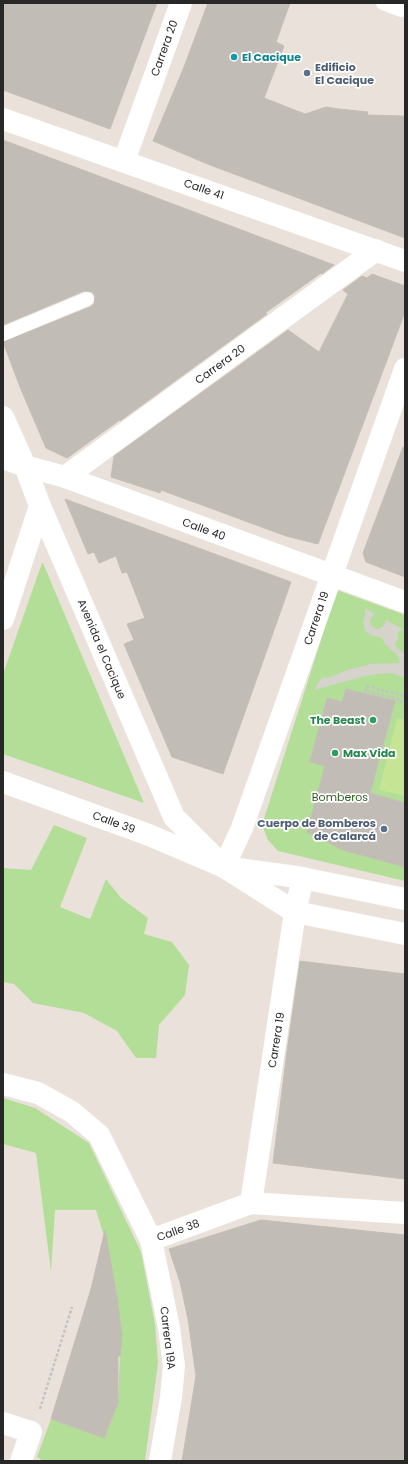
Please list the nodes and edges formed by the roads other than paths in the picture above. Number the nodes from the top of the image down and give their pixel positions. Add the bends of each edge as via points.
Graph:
1 (180, 3) edge
2 (383, 3) edge
3 (405, 8) edge
4 (3, 119) edge
5 (124, 161) junction
6 (376, 250) junction
7 (405, 261) edge
8 (86, 299) dead end
9 (3, 334) edge
10 (405, 369) edge
11 (3, 416) edge
12 (3, 458) edge
13 (25, 466) junction
14 (65, 477) junction
15 (40, 506) junction
16 (331, 575) junction
17 (405, 602) edge
18 (3, 619) edge
19 (3, 782) edge
20 (224, 867) junction
21 (303, 878) junction
22 (405, 899) edge
23 (295, 912) junction
24 (405, 934) edge
25 (3, 1084) edge
26 (251, 1203) junction
27 (405, 1213) edge
28 (150, 1240) junction
29 (3, 1423) edge
30 (21, 1461) edge
31 (160, 1461) edge

1 - 5 street, Carrera 20
2 - 3 lane via 401,10
4 - 5 street, Calle 41
5 - 6 street, Calle 41
6 - 7 street, Calle 41
6 - 14 street, Carrera 20
8 - 9 lane
10 - 16 street, Carrera 19
11 - 13 street, Avenida el Cacique
12 - 13 street, Calle 40
13 - 14 street, Calle 40
13 - 15 street, Avenida el Cacique
14 - 16 street, Calle 40
15 - 18 street
15 - 20 street, Avenida el Cacique via 174,817
16 - 17 street, Calle 40
16 - 20 street, Carrera 19 via 242,828
19 - 20 street, Calle 39 via 149,835
20 - 21 street, Calle 39
20 - 23 street, Calle 39
21 - 22 street, Calle 39
21 - 23 street, Carrera 19
23 - 24 street, Calle 39
23 - 26 street, Carrera 19
25 - 28 street, Calle 38 via 38,1093 72,1112 99,1135
26 - 27 street, Calle 38
26 - 28 street, Calle 38
28 - 31 street, Carrera 19A via 169,1328 174,1366
29 - 30 street via 31,1432

